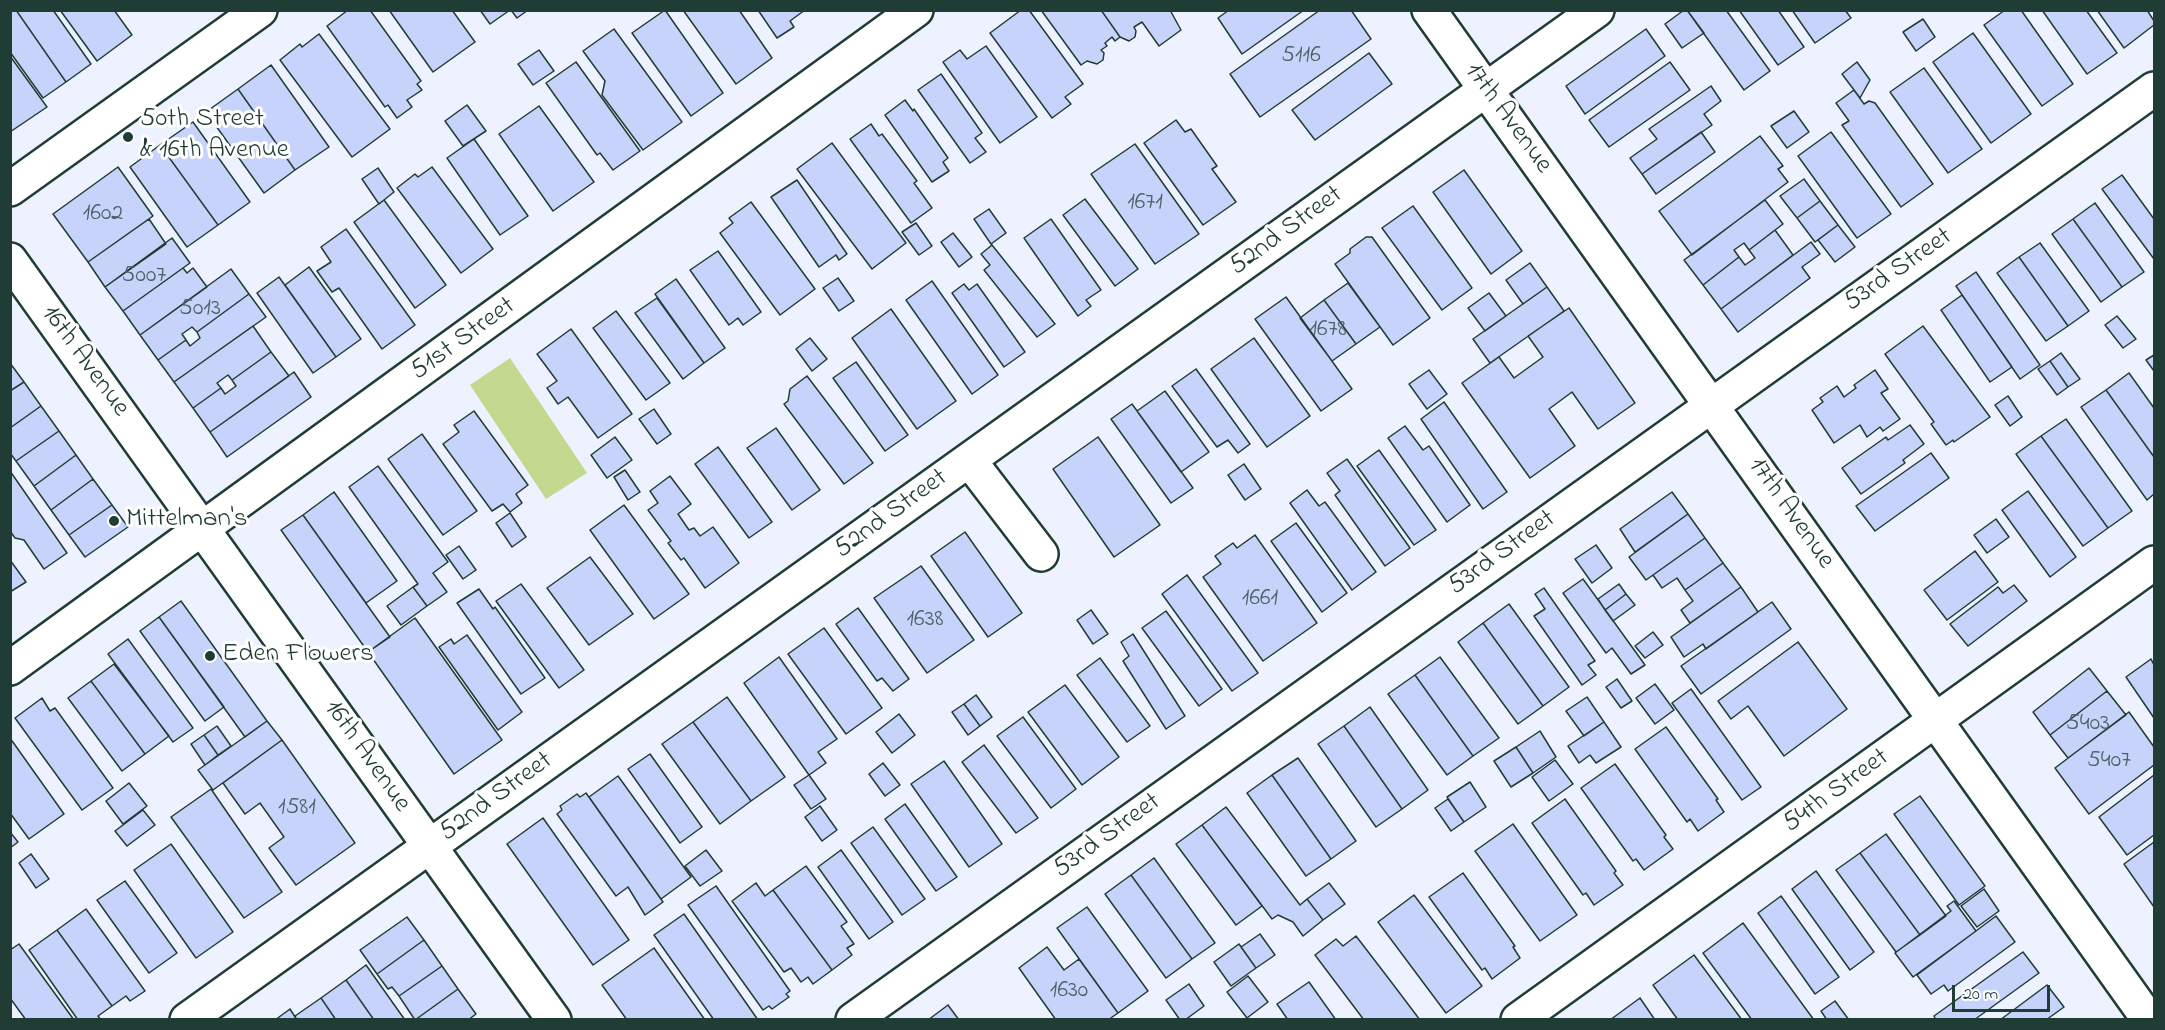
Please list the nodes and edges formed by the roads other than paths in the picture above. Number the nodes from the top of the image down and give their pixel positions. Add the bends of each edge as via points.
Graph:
1 (260, 10) edge
2 (916, 10) edge
3 (1429, 10) edge
4 (1597, 10) edge
5 (2154, 89) edge
6 (1486, 90) junction
7 (10, 189) edge
8 (10, 260) edge
9 (1712, 405) junction
10 (969, 460) junction
11 (204, 529) junction
12 (1041, 554) dead end
13 (2154, 563) edge
14 (10, 668) edge
15 (1936, 720) junction
16 (430, 846) junction
17 (187, 1020) edge
18 (554, 1020) edge
19 (853, 1020) edge
20 (1518, 1020) edge
21 (2149, 1020) edge

1 - 7 street
2 - 11 street, 51st Street
3 - 6 street, 17th Avenue
4 - 6 street, 52nd Street
5 - 9 street, 53rd Street
6 - 9 street, 17th Avenue
6 - 10 street, 52nd Street
8 - 11 street, 16th Avenue
9 - 15 street, 17th Avenue
9 - 19 street, 53rd Street
10 - 12 street
10 - 16 street, 52nd Street
11 - 14 street, 51st Street
11 - 16 street, 16th Avenue
13 - 15 street, 54th Street
15 - 20 street, 54th Street
15 - 21 street, 17th Avenue
16 - 17 street, 52nd Street
16 - 18 street, 16th Avenue

